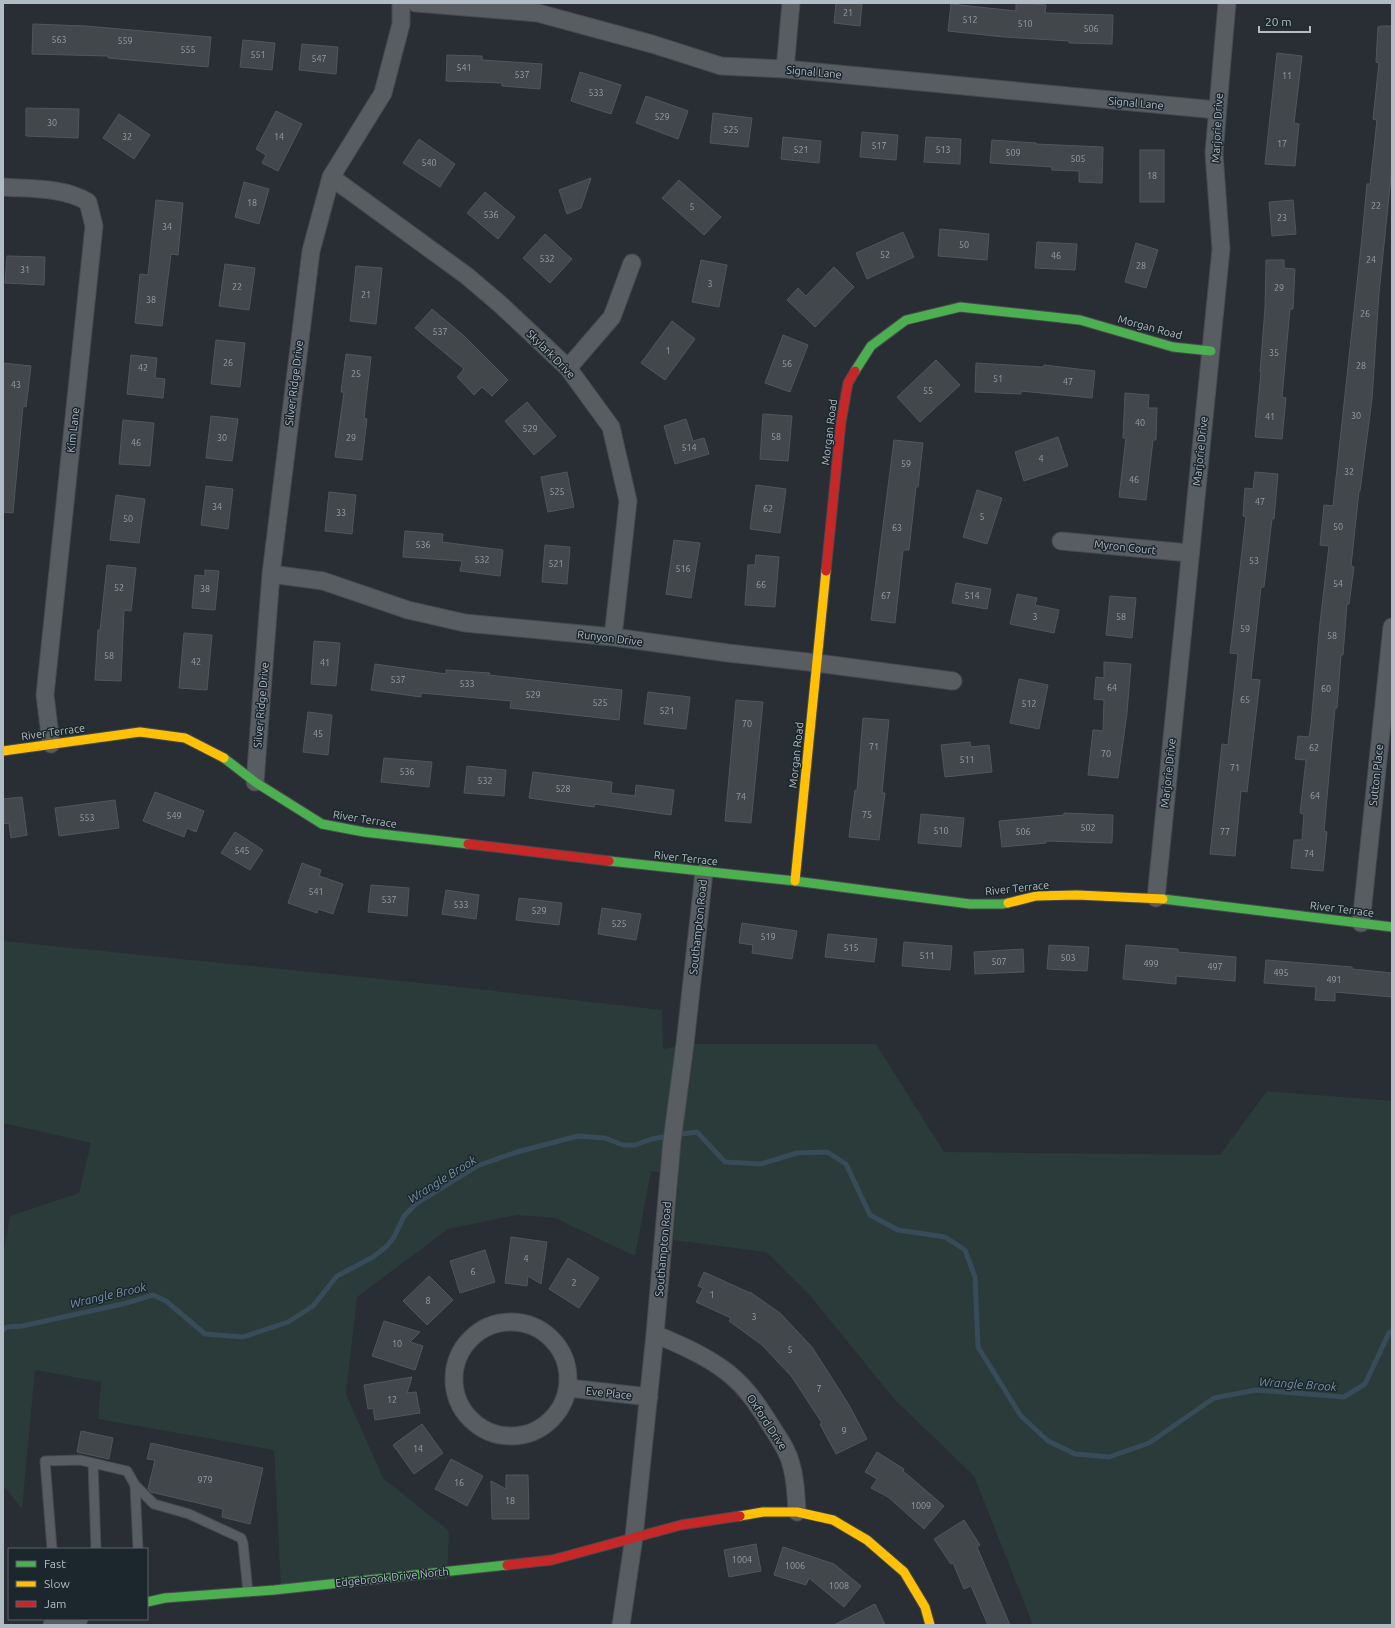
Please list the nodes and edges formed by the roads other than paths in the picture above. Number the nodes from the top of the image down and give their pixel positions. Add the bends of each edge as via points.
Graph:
1 (401, 3) edge
2 (416, 3) edge
3 (791, 3) edge
4 (1227, 3) edge
5 (785, 69) junction
6 (1217, 110) junction
7 (331, 178) junction
8 (3, 187) edge
9 (632, 263) dead end
10 (1211, 351) junction
11 (568, 368) junction
12 (1061, 541) dead end
13 (1189, 553) junction
14 (271, 574) junction
15 (1392, 627) edge
16 (613, 637) junction
17 (817, 663) junction
18 (953, 681) dead end
19 (1388, 704) edge
20 (50, 744) junction
21 (3, 750) edge
22 (255, 782) junction
23 (704, 872) junction
24 (795, 881) junction
25 (1156, 898) junction
26 (1361, 923) junction
27 (1392, 926) edge
28 (656, 1334) junction
29 (569, 1388) junction
30 (649, 1397) junction
31 (93, 1463) junction
32 (134, 1485) junction
33 (797, 1512) junction
34 (634, 1537) junction
35 (52, 1548) edge
36 (96, 1548) edge
37 (138, 1548) edge
38 (248, 1592) junction
39 (148, 1602) edge
40 (73, 1620) edge
41 (55, 1623) edge
42 (621, 1625) edge
43 (930, 1625) edge

1 - 7 street, Silver Ridge Drive via 401,24 383,93
2 - 5 street, Signal Lane via 538,13 721,66
3 - 5 street
4 - 6 street, Marjorie Drive
5 - 6 street, Signal Lane
6 - 10 street, Marjorie Drive via 1214,153 1221,249
7 - 11 street, Skylark Drive via 467,276
7 - 14 street, Silver Ridge Drive via 311,251
8 - 20 street, Kim Lane via 54,191 78,196 88,202 94,226 45,695
9 - 11 street via 612,318
10 - 13 street, Marjorie Drive
10 - 17 street, Morgan Road via 1173,347 1080,320 960,307 906,320 871,346 848,383 841,422
11 - 16 street, Skylark Drive via 611,427 628,501
12 - 13 street, Myron Court
13 - 25 street, Marjorie Drive
14 - 16 street, Runyon Drive via 323,581 408,610 466,623
14 - 22 street, Silver Ridge Drive
15 - 19 street, Sutton Place
16 - 17 street, Runyon Drive
17 - 18 street, Runyon Drive
17 - 24 street, Morgan Road
19 - 26 street, Sutton Place
20 - 21 street, River Terrace
20 - 22 street, River Terrace via 140,732 185,738 221,756
22 - 23 street, River Terrace via 322,824 364,832
23 - 24 street, River Terrace
23 - 28 street, Southampton Road via 672,1141
24 - 25 street, River Terrace via 970,904 1002,904 1036,896
25 - 26 street, River Terrace
26 - 27 street, River Terrace
28 - 30 street, Southampton Road
28 - 33 street, Oxford Drive via 699,1354 742,1384 783,1444 791,1463
29 - 29 street via 563,1405 553,1419 539,1430 522,1436 504,1437 488,1432 473,1422 462,1409 455,1393 454,1375 458,1357 468,1341 482,1330 500,1323 518,1322 536,1327 551,1338 562,1352 568,1369
29 - 30 street, Eve Place
30 - 34 street, Southampton Road
31 - 32 lane via 127,1471
31 - 35 lane via 80,1460 45,1461
31 - 36 lane
32 - 37 lane
32 - 38 lane via 154,1504 189,1514 241,1538
33 - 34 street, Edgebrook Drive North via 755,1513 681,1525
33 - 43 street, Edgebrook Drive North via 833,1520 867,1540 904,1572 925,1607
34 - 38 street, Edgebrook Drive North via 552,1560
34 - 42 street, Southampton Road
38 - 39 street, Edgebrook Drive North via 165,1598
40 - 41 street

